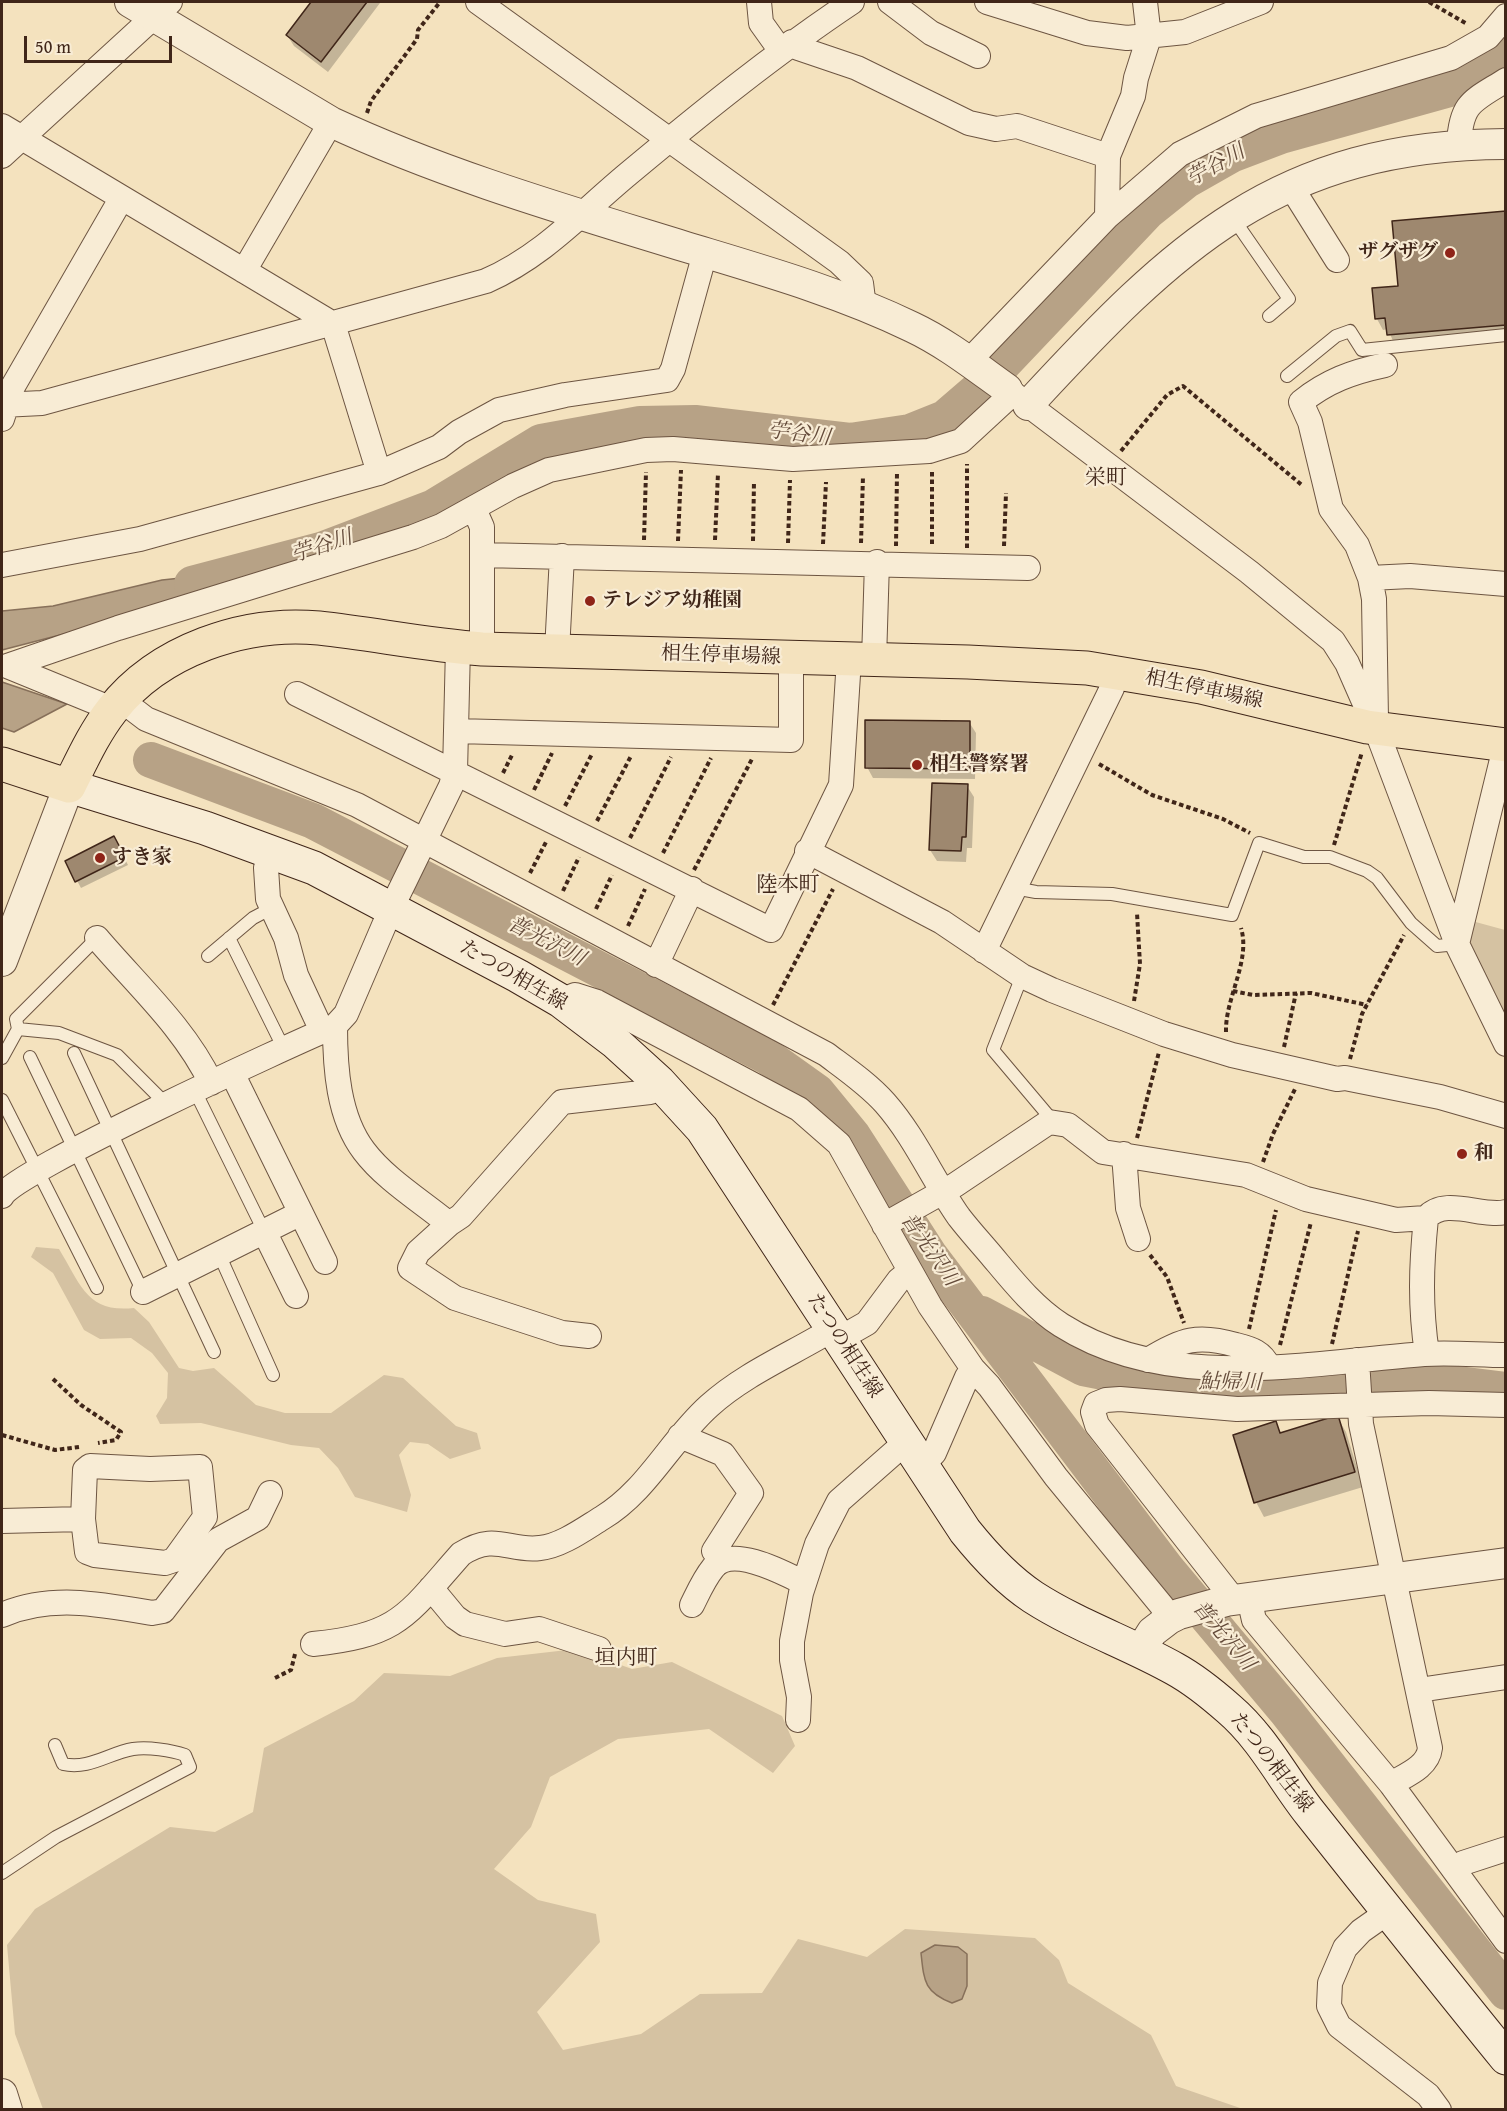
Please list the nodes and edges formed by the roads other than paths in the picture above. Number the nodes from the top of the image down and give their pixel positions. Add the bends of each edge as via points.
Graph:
1 (478, 2) edge
2 (759, 2) edge
3 (890, 2) edge
4 (987, 2) edge
5 (1145, 2) edge
6 (1261, 2) edge
7 (840, 6) edge
8 (151, 7) edge
9 (1506, 16) edge
10 (1149, 37) junction
11 (786, 46) junction
12 (978, 56) dead end
13 (1506, 80) edge
14 (331, 122) junction
15 (12, 132) edge
16 (668, 140) junction
17 (1459, 144) junction
18 (1506, 144) edge
19 (2, 156) edge
20 (1108, 156) junction
21 (1290, 185) junction
22 (121, 199) junction
23 (579, 214) junction
24 (1107, 217) junction
25 (1232, 217) junction
26 (705, 253) junction
27 (1337, 260) dead end
28 (244, 271) junction
29 (864, 307) junction
30 (1269, 316) dead end
31 (333, 324) junction
32 (1506, 335) edge
33 (971, 364) junction
34 (1385, 365) dead end
35 (1287, 376) dead end
36 (1016, 396) junction
37 (3, 409) edge
38 (379, 473) junction
39 (474, 509) junction
40 (482, 555) junction
41 (562, 556) junction
42 (2, 561) edge
43 (877, 563) junction
44 (1029, 568) dead end
45 (1370, 578) junction
46 (1506, 584) edge
47 (470, 648) junction
48 (557, 651) junction
49 (792, 658) junction
50 (861, 660) junction
51 (1115, 672) junction
52 (297, 694) dead end
53 (117, 705) junction
54 (1371, 728) junction
55 (456, 731) junction
56 (1505, 745) edge
57 (2, 764) edge
58 (455, 772) junction
59 (69, 786) junction
60 (424, 843) junction
61 (807, 851) junction
62 (270, 852) junction
63 (689, 887) junction
64 (1014, 888) junction
65 (394, 903) junction
66 (272, 908) junction
67 (97, 938) joint
68 (230, 938) junction
69 (1457, 944) junction
70 (984, 951) junction
71 (207, 956) dead end
72 (2, 961) edge
73 (656, 965) junction
74 (1022, 976) junction
75 (561, 1001) junction
76 (18, 1029) junction
77 (328, 1029) junction
78 (1506, 1044) edge
79 (284, 1048) junction
80 (74, 1053) dead end
81 (30, 1057) dead end
82 (2, 1058) edge
83 (213, 1082) junction
84 (659, 1082) junction
85 (2, 1100) edge
86 (164, 1106) junction
87 (1506, 1116) edge
88 (1049, 1122) junction
89 (110, 1133) junction
90 (75, 1150) junction
91 (1128, 1155) junction
92 (38, 1169) junction
93 (937, 1194) junction
94 (2, 1196) edge
95 (1506, 1212) edge
96 (301, 1213) junction
97 (1426, 1218) junction
98 (888, 1223) junction
99 (449, 1224) junction
100 (264, 1232) junction
101 (1138, 1239) road end
102 (219, 1254) junction
103 (326, 1262) dead end
104 (910, 1271) junction
105 (179, 1274) junction
106 (97, 1288) dead end
107 (143, 1292) joint
108 (296, 1296) dead end
109 (836, 1334) junction
110 (589, 1336) dead end
111 (214, 1352) dead end
112 (1427, 1354) junction
113 (1506, 1355) edge
114 (1148, 1360) junction
115 (1274, 1360) junction
116 (1357, 1364) junction
117 (973, 1369) junction
118 (273, 1375) dead end
119 (1360, 1400) junction
120 (1506, 1405) edge
121 (680, 1436) junction
122 (914, 1453) junction
123 (270, 1493) dead end
124 (83, 1519) junction
125 (2, 1521) edge
126 (714, 1551) dead end
127 (1506, 1563) edge
128 (1394, 1579) junction
129 (804, 1583) junction
130 (431, 1588) junction
131 (1236, 1600) junction
132 (692, 1605) dead end
133 (2, 1615) edge
134 (1174, 1616) junction
135 (314, 1644) road end
136 (599, 1648) dead end
137 (1140, 1652) junction
138 (1506, 1677) edge
139 (1419, 1690) junction
140 (798, 1720) dead end
141 (55, 1745) dead end
142 (1391, 1784) junction
143 (1506, 1850) edge
144 (1455, 1869) junction
145 (2, 1873) edge
146 (1388, 1912) junction
147 (1506, 1941) edge
148 (1506, 2058) edge
149 (2, 2094) edge
150 (6, 2109) edge
151 (1439, 2109) edge

1 - 16 street
2 - 11 street via 761,23
3 - 12 street via 931,33
4 - 10 street via 1087,33
5 - 10 street
6 - 10 street via 1185,32
7 - 11 street
8 - 14 street
8 - 15 street
9 - 24 street via 1488,37 1451,58 1256,116 1218,133 1180,154
10 - 20 street via 1133,96
11 - 16 street
11 - 20 street via 857,68 969,123 996,129 1017,126
13 - 17 street via 1466,108 1460,123
14 - 23 street via 397,151
14 - 28 street
15 - 19 street
15 - 22 street
16 - 23 street
16 - 29 street via 839,262 861,283
17 - 18 street
17 - 21 street via 1380,155
20 - 24 street
21 - 25 street
21 - 27 street
22 - 28 street
22 - 37 street
23 - 26 street
23 - 31 street via 543,249 501,274
24 - 33 street
25 - 30 lane via 1289,299
25 - 36 street via 1148,280
26 - 29 street via 807,284
26 - 38 street via 668,380 565,395 499,410 439,447
28 - 31 street
29 - 33 street via 912,327
31 - 37 street via 42,403
31 - 38 street
32 - 35 lane via 1362,350 1350,331 1336,336
33 - 36 street
34 - 45 street via 1348,373 1322,385 1301,402 1310,422 1332,509 1357,544
36 - 39 street via 961,441 929,451 793,459 646,450 549,470
36 - 54 street via 1333,641 1347,663
38 - 42 street via 140,539
39 - 40 street via 482,527
39 - 53 street via 441,526 364,554 118,627 7,666
40 - 41 street
40 - 47 street
41 - 43 street
41 - 48 street
43 - 44 street
43 - 50 street
45 - 46 street via 1410,576
45 - 54 street via 1374,599
47 - 48 main road, 相生停車場線
47 - 53 main road, 相生停車場線 via 318,628 278,628 203,644 165,663
47 - 55 street
48 - 49 main road, 相生停車場線
49 - 50 main road, 相生停車場線
49 - 55 street via 791,741
50 - 51 main road, 相生停車場線 via 1026,664
50 - 61 street via 841,784
51 - 54 main road, 相生停車場線 via 1201,687
51 - 64 street via 1112,688
52 - 58 street
53 - 59 main road, 相生停車場線
53 - 60 street via 319,788
54 - 56 main road, 相生停車場線
54 - 69 street
55 - 58 street
56 - 69 street
57 - 59 main road
58 - 60 street
58 - 63 street
59 - 62 main road, たつの相生線
59 - 72 street
60 - 65 street
60 - 73 street
61 - 63 street via 771,930
61 - 70 street via 942,922
62 - 65 main road, たつの相生線
62 - 66 street via 265,886
63 - 73 street
64 - 69 lane via 1137,897 1232,915 1259,843 1304,857 1330,857 1367,871 1377,878 1411,923 1437,946
64 - 70 street
65 - 75 main road, たつの相生線
65 - 77 street via 346,1014
66 - 68 lane
66 - 77 street via 286,938 296,975
67 - 76 lane via 16,1019
67 - 83 street via 175,1027
68 - 71 lane
68 - 79 lane
69 - 78 street
70 - 74 street
73 - 93 street via 826,1054 884,1103 904,1129
74 - 87 street via 1128,1021 1233,1055 1440,1097
74 - 88 lane via 993,1050 1047,1114
75 - 84 main road, たつの相生線
75 - 98 street via 576,996 597,1002 800,1109 839,1144
76 - 82 lane
76 - 86 lane via 58,1033 117,1055
77 - 79 street
77 - 99 street via 352,1132 379,1167
79 - 83 street
80 - 89 lane
81 - 90 lane
83 - 86 street
83 - 96 street
83 - 100 lane
84 - 99 street via 650,1092 562,1102 461,1216
84 - 109 main road, たつの相生線 via 702,1129
85 - 92 lane
86 - 89 street
88 - 91 street via 1068,1125 1103,1152
88 - 93 street
89 - 90 street
89 - 105 lane
90 - 92 street
90 - 107 lane
91 - 97 street via 1246,1175 1316,1202 1396,1220
91 - 101 street via 1128,1208
92 - 94 street via 4,1190
92 - 106 lane
93 - 98 street
93 - 114 street via 1036,1305 1059,1324 1118,1353
95 - 97 street via 1443,1208 1431,1211
96 - 100 street
96 - 103 street
97 - 112 street via 1420,1278
98 - 104 street
99 - 110 street via 418,1252 410,1268 455,1298 562,1333
100 - 102 street
100 - 108 street
102 - 105 street
102 - 118 lane
104 - 109 street via 867,1323
104 - 117 street
105 - 107 street
105 - 111 lane
109 - 121 street via 726,1392
109 - 122 main road, たつの相生線
112 - 113 street
112 - 116 street
114 - 115 street via 1181,1365
114 - 115 street via 1193,1338 1211,1338 1245,1347
115 - 116 street
116 - 119 street
117 - 122 street via 934,1453
117 - 134 street via 1056,1476
119 - 120 street
119 - 128 street via 1361,1424
119 - 131 street via 1237,1409 1120,1399 1096,1404 1093,1412 1097,1425
121 - 126 street via 723,1454 751,1493
121 - 130 street via 638,1490 600,1519 542,1548 497,1542 471,1548
122 - 129 street via 839,1501 817,1544
122 - 137 main road, たつの相生線 via 965,1531 1003,1574 1060,1613
123 - 133 street via 258,1518 218,1540 164,1611 152,1613 76,1601 28,1606
124 - 124 street via 85,1470 90,1466 200,1467 205,1517 174,1560 165,1563 87,1552
124 - 125 street
127 - 128 street
128 - 131 street
128 - 139 street
129 - 132 street via 751,1561 723,1560 714,1566
129 - 140 street via 792,1641
130 - 135 street via 393,1626 351,1640
130 - 136 street via 454,1617 465,1624 505,1634 539,1629
131 - 134 street
131 - 142 street
134 - 137 street via 1152,1632
137 - 146 main road, たつの相生線 via 1204,1687 1233,1712
138 - 139 street
139 - 142 street via 1429,1757
141 - 145 lane via 63,1764 73,1766 134,1749 177,1752 185,1755 190,1767 56,1837
142 - 144 street
143 - 144 street
144 - 147 street
146 - 148 main road, たつの相生線
146 - 151 street via 1345,1948 1330,1983 1329,2006 1339,2026
149 - 150 street

